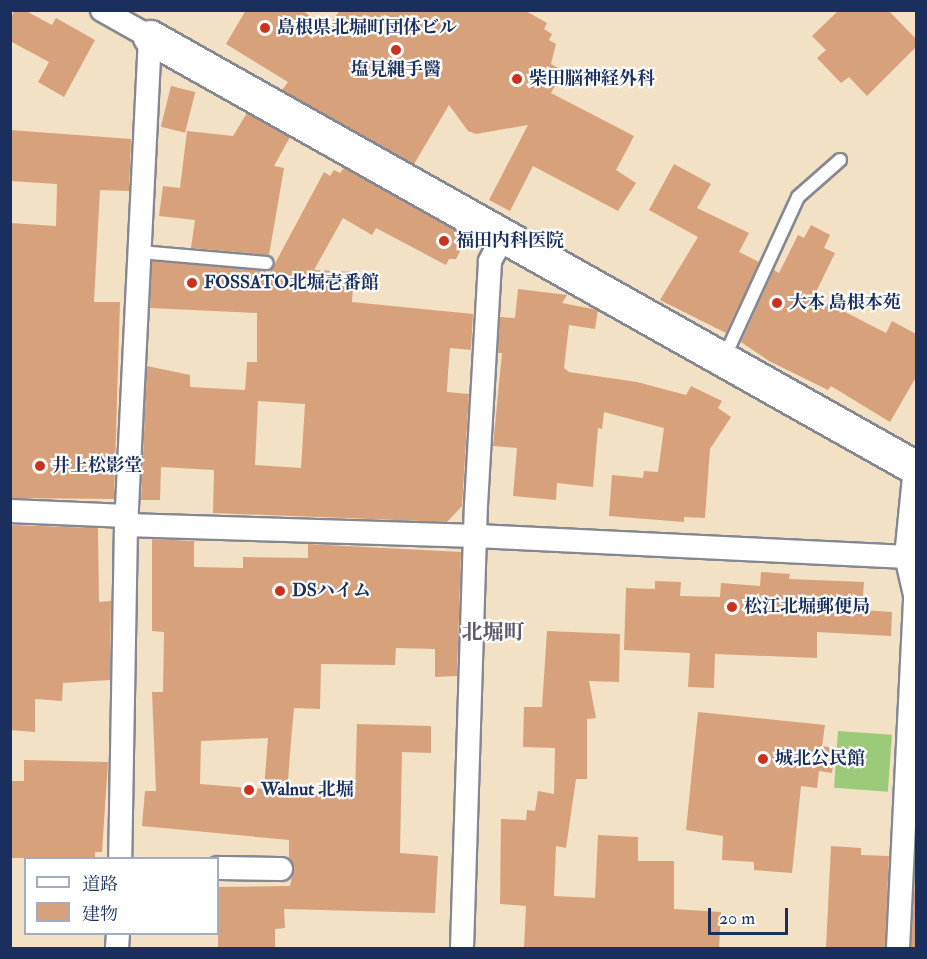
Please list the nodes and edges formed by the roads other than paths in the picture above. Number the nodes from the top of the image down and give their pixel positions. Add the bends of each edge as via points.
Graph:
1 (102, 10) edge
2 (150, 37) junction
3 (840, 160) dead end
4 (504, 235) junction
5 (140, 252) junction
6 (267, 263) dead end
7 (723, 359) junction
8 (916, 468) edge
9 (10, 511) edge
10 (127, 520) junction
11 (477, 536) junction
12 (906, 557) junction
13 (120, 857) edge
14 (219, 868) edge
15 (281, 869) dead end
16 (462, 948) edge
17 (898, 948) edge

1 - 2 street
2 - 4 street
2 - 5 street
3 - 7 lane via 798,197
4 - 7 street
4 - 11 street via 490,261
5 - 6 lane
5 - 10 street
7 - 8 street
8 - 12 street
9 - 10 street
10 - 11 street
10 - 13 street
11 - 12 street
11 - 16 street
12 - 17 street via 915,595
14 - 15 street

